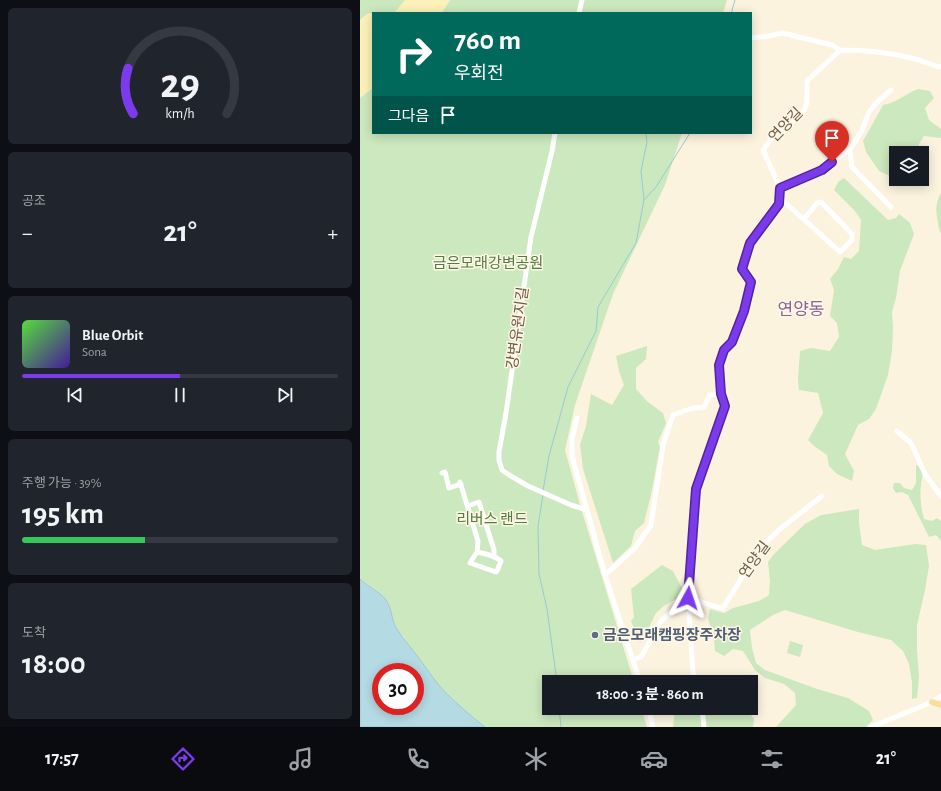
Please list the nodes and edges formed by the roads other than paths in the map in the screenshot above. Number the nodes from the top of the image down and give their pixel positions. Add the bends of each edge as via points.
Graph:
1 (582, 0) edge
2 (579, 12) edge
3 (752, 38) edge
4 (840, 50) junction
5 (941, 67) edge
6 (891, 90) dead end
7 (555, 134) edge
8 (850, 150) junction
9 (780, 188) junction
10 (779, 197) junction
11 (891, 207) dead end
12 (804, 219) junction
13 (721, 394) junction
14 (577, 418) dead end
15 (897, 431) dead end
16 (442, 473) dead end
17 (822, 496) dead end
18 (941, 496) edge
19 (468, 506) junction
20 (587, 510) junction
21 (477, 552) junction
22 (494, 556) junction
23 (605, 574) junction
24 (688, 598) junction
25 (633, 660) junction
26 (638, 675) edge
27 (694, 675) edge
28 (941, 696) edge
29 (932, 702) junction
30 (941, 702) edge
31 (941, 705) edge
32 (650, 715) edge
33 (703, 715) edge
34 (653, 727) edge
35 (704, 727) edge
36 (871, 727) edge

1 - 2 street
3 - 4 street via 782,33 832,45
4 - 5 street via 874,51
4 - 9 street, 연양길 via 807,81 807,102 804,111 775,134 763,150
6 - 8 street via 869,112
7 - 20 street, 강변유원지길 via 531,237 499,460 502,470 528,486
8 - 9 street via 822,170
8 - 11 street via 852,166
9 - 10 street
10 - 12 street
10 - 13 street via 779,204 750,243 744,262 742,269 751,282 744,311 732,342 724,350 719,365
12 - 12 street via 840,252 852,240 852,234 821,202 817,203
13 - 23 street via 710,395 704,407 692,408 673,415 664,445 651,525 635,548
13 - 24 street via 725,406 696,489
14 - 20 street via 572,439 572,456
15 - 18 street via 910,442 925,474
16 - 19 street via 444,472 449,488 461,483
17 - 24 street, 연양길 via 760,548 723,608
19 - 21 street via 478,541
19 - 22 street via 479,502
20 - 23 street
21 - 22 street
21 - 22 street via 470,563 496,572 501,562
23 - 25 street
24 - 25 street via 662,620 641,657
24 - 27 street
25 - 26 street
28 - 29 street
29 - 30 street
29 - 31 main road
29 - 36 street
32 - 34 street
33 - 35 street

